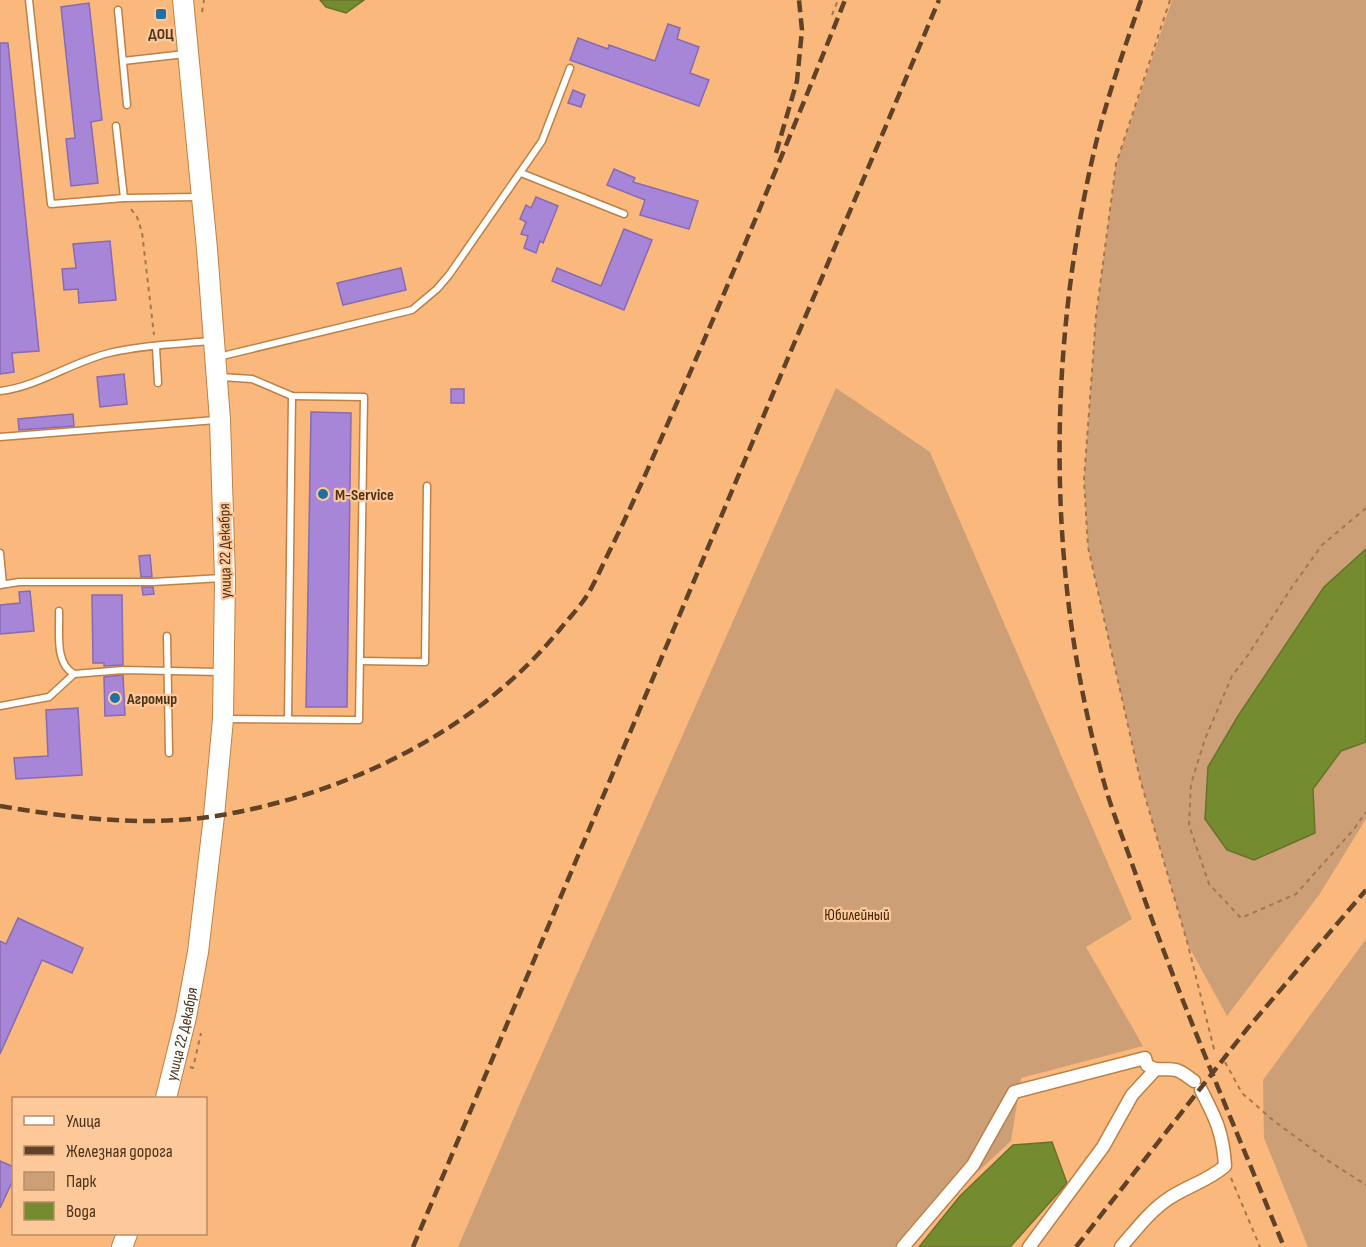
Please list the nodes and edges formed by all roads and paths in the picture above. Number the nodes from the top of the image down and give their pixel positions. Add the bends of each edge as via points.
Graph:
1 (29, 0) edge
2 (183, 0) edge
3 (838, 0) edge
4 (1170, 0) edge
5 (118, 10) dead end
6 (832, 15) dead end
7 (189, 54) junction
8 (123, 61) junction
9 (570, 68) dead end
10 (127, 105) dead end
11 (116, 126) dead end
12 (521, 173) junction
13 (202, 197) junction
14 (124, 198) junction
15 (624, 214) dead end
16 (156, 346) junction
17 (215, 359) junction
18 (158, 383) dead end
19 (0, 391) edge
20 (292, 396) junction
21 (220, 420) junction
22 (0, 437) edge
23 (427, 486) dead end
24 (1366, 508) edge
25 (0, 553) edge
26 (225, 578) junction
27 (2, 585) edge
28 (59, 611) dead end
29 (168, 636) dead end
30 (360, 661) junction
31 (168, 671) junction
32 (224, 672) junction
33 (74, 674) junction
34 (0, 706) edge
35 (223, 718) junction
36 (288, 719) junction
37 (169, 753) dead end
38 (1366, 812) edge
39 (1215, 1053) dead end
40 (1225, 1062) dead end
41 (1155, 1070) junction
42 (166, 1097) edge
43 (1225, 1166) junction
44 (1366, 1184) edge
45 (903, 1247) edge
46 (1029, 1247) edge
47 (1121, 1247) edge
48 (1260, 1247) edge

1 - 14 lane via 51,204
2 - 7 main road, улица 22 Декабря
3 - 6 path
4 - 39 path via 1116,164 1096,316 1084,480 1088,547 1140,779
5 - 8 lane
7 - 8 lane
7 - 13 main road, улица 22 Декабря
8 - 10 lane
9 - 12 lane via 542,141
11 - 14 lane
12 - 15 lane
12 - 17 lane via 449,275 412,310
13 - 14 lane
13 - 17 main road, улица 22 Декабря
14 - 16 path via 142,232
16 - 17 lane
16 - 18 lane
16 - 19 lane via 110,352 17,389
17 - 20 lane
17 - 21 main road, улица 22 Декабря
20 - 30 lane via 364,397
20 - 36 lane
21 - 22 lane
21 - 26 main road, улица 22 Декабря
23 - 30 lane via 425,662
24 - 38 path via 1322,545 1232,676 1191,784 1189,825 1209,884 1241,918 1296,894
25 - 27 lane
26 - 27 lane
26 - 32 main road, улица 22 Декабря
28 - 33 lane via 62,663
29 - 31 lane
30 - 36 lane via 359,720
31 - 32 lane
31 - 33 lane
31 - 37 lane
32 - 35 main road, улица 22 Декабря
33 - 34 lane via 49,698
35 - 36 lane
35 - 42 main road, улица 22 Декабря via 198,952
40 - 44 path via 1242,1093 1274,1121
41 - 43 street via 1182,1072 1197,1085 1219,1125
41 - 45 street via 1145,1058 1014,1092 973,1165
41 - 46 street via 1132,1095 1103,1147
43 - 47 street via 1214,1176 1167,1200
43 - 48 path

